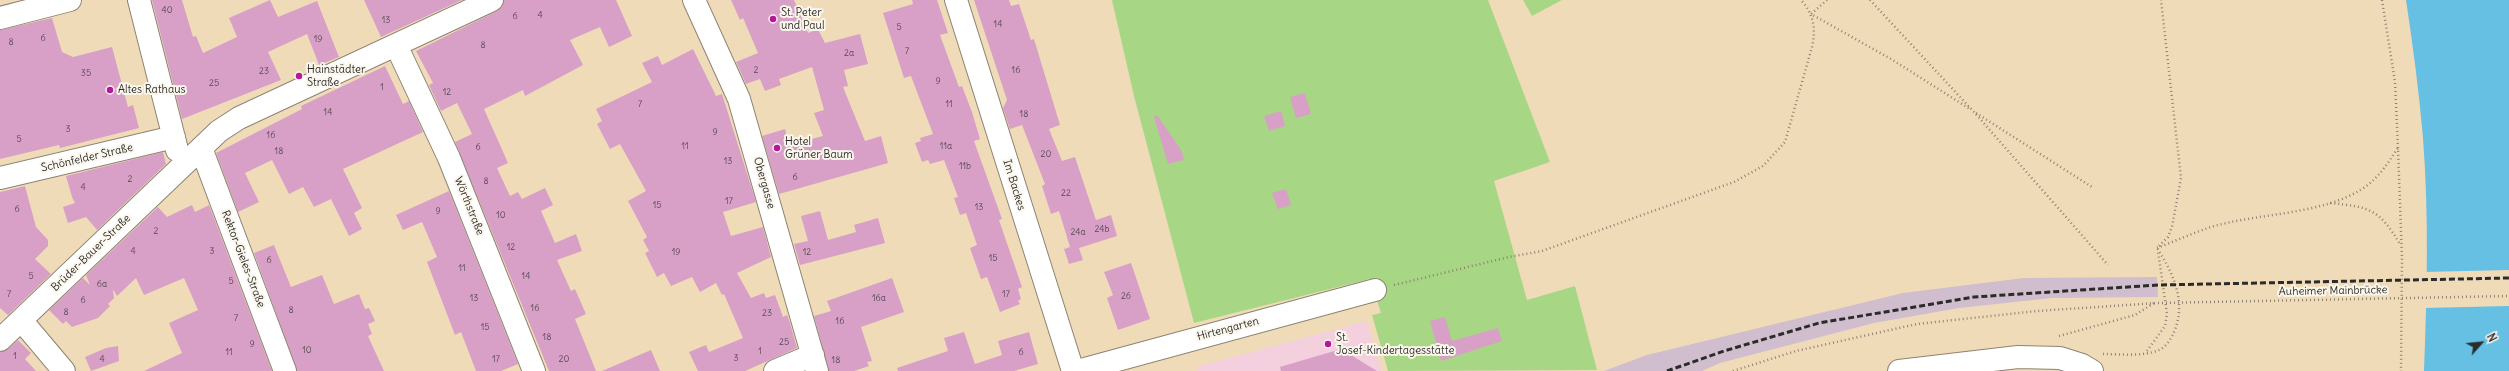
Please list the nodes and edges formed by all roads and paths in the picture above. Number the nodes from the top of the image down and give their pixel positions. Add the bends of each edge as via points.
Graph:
1 (70, 0) edge
2 (139, 0) edge
3 (492, 0) edge
4 (694, 0) edge
5 (956, 0) edge
6 (1802, 0) edge
7 (1827, 0) edge
8 (1870, 0) edge
9 (2161, 0) edge
10 (2382, 0) edge
11 (1811, 14) junction
12 (0, 18) edge
13 (396, 45) junction
14 (1974, 112) junction
15 (174, 137) junction
16 (201, 148) junction
17 (2398, 148) junction
18 (182, 167) junction
19 (0, 178) edge
20 (2092, 187) dead end
21 (2328, 203) junction
22 (2401, 246) junction
23 (2157, 248) junction
24 (2108, 265) dead end
25 (1375, 290) joint
26 (2509, 296) edge
27 (2156, 303) junction
28 (21, 320) junction
29 (2055, 338) dead end
30 (0, 340) edge
31 (2147, 352) junction
32 (815, 363) edge
33 (2096, 363) edge
34 (1079, 370) edge
35 (64, 371) edge
36 (285, 371) edge
37 (534, 371) edge
38 (775, 371) edge
39 (1733, 371) edge
40 (1899, 371) edge
41 (2401, 371) edge

1 - 12 street
2 - 15 street
3 - 13 street
4 - 32 street, Obergasse via 739,99
5 - 34 street, Im Backes
6 - 11 path
7 - 11 path
8 - 14 path
9 - 23 path via 2181,178 2172,228 2168,237
10 - 17 path via 2395,82
11 - 14 path via 1891,59
11 - 25 path via 1815,34 1785,142 1763,166 1734,182 1542,251
13 - 16 street via 239,118
13 - 37 street, Wörthstraße via 449,158
14 - 20 path
14 - 24 path
15 - 18 street
15 - 19 street, Schönfelder Straße
16 - 18 street
16 - 36 street, Rektor-Gieles-Straße
17 - 21 path via 2379,176 2361,189
17 - 22 path
18 - 28 street, Brüder-Bauer-Straße
21 - 22 path via 2360,206 2378,214
21 - 23 path via 2212,227
22 - 41 path
23 - 31 path via 2167,314 2165,326
23 - 31 path via 2174,278 2179,309 2172,337 2158,350
25 - 34 street, Hirtengarten
26 - 27 path, Auheimer Mainbrücke, bridge
27 - 29 path via 2135,315
27 - 39 path, Auheimer Mainbrücke via 2037,311 1917,324 1796,351
28 - 30 street, Brüder-Bauer-Straße
28 - 35 street
31 - 33 path
32 - 38 street
33 - 40 street via 2076,363 2060,358 2026,358

